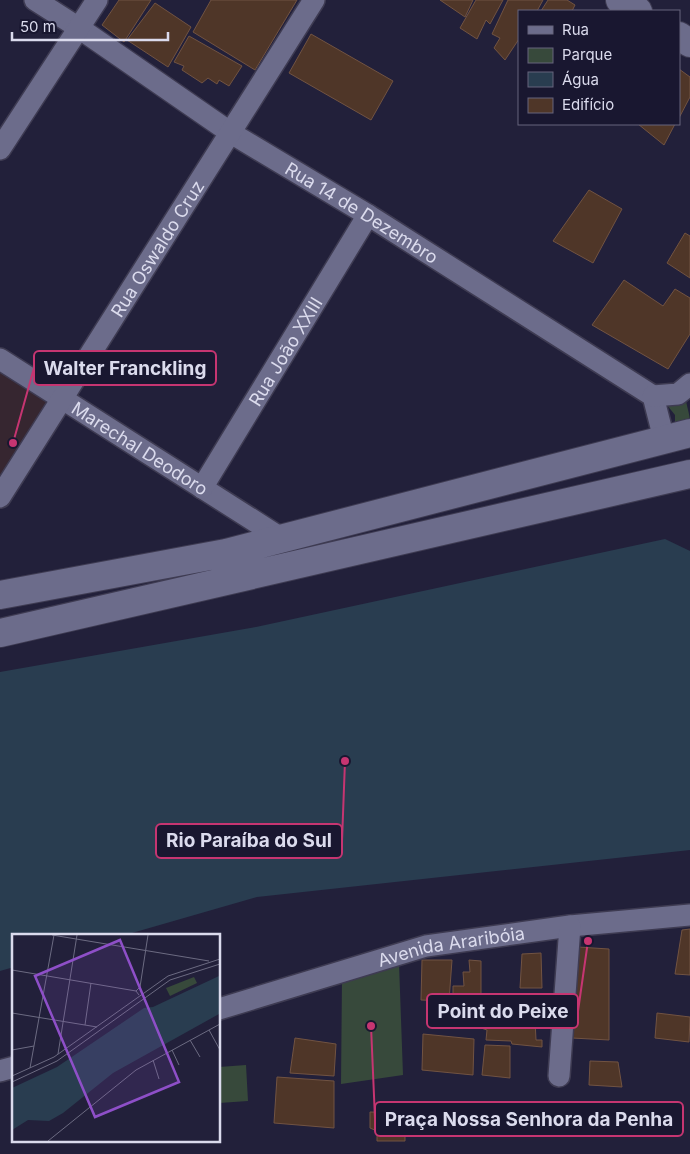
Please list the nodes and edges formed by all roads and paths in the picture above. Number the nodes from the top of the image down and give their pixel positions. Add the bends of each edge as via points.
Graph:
1 (35, 0) edge
2 (97, 0) edge
3 (314, 0) edge
4 (620, 0) edge
5 (636, 10) edge
6 (79, 28) junction
7 (231, 133) junction
8 (0, 149) edge
9 (368, 215) junction
10 (0, 359) edge
11 (690, 384) edge
12 (653, 396) junction
13 (63, 399) junction
14 (677, 436) edge
15 (690, 470) edge
16 (690, 474) edge
17 (202, 488) junction
18 (0, 497) edge
19 (281, 538) junction
20 (0, 595) edge
21 (0, 633) edge
22 (690, 915) edge
23 (570, 926) junction
24 (220, 1009) edge
25 (559, 1076) dead end

1 - 6 street, Rua 14 de Dezembro
2 - 6 street
3 - 7 street, Rua Oswaldo Cruz
4 - 5 main road
6 - 7 street, Rua 14 de Dezembro
6 - 8 street
7 - 9 street, Rua 14 de Dezembro
7 - 13 street, Rua Oswaldo Cruz
9 - 12 street, Rua 14 de Dezembro
9 - 17 street, Rua João XXIII
10 - 13 street, Marechal Deodoro
11 - 12 street via 678,394
12 - 14 street
13 - 17 street, Marechal Deodoro
13 - 18 street, Rua Oswaldo Cruz
14 - 15 main road via 669,454 679,466
14 - 19 main road
16 - 21 main road
17 - 19 street, Marechal Deodoro
19 - 20 main road via 226,553
22 - 23 street, Avenida Araribóia
23 - 24 street, Avenida Araribóia via 426,946
23 - 25 street

